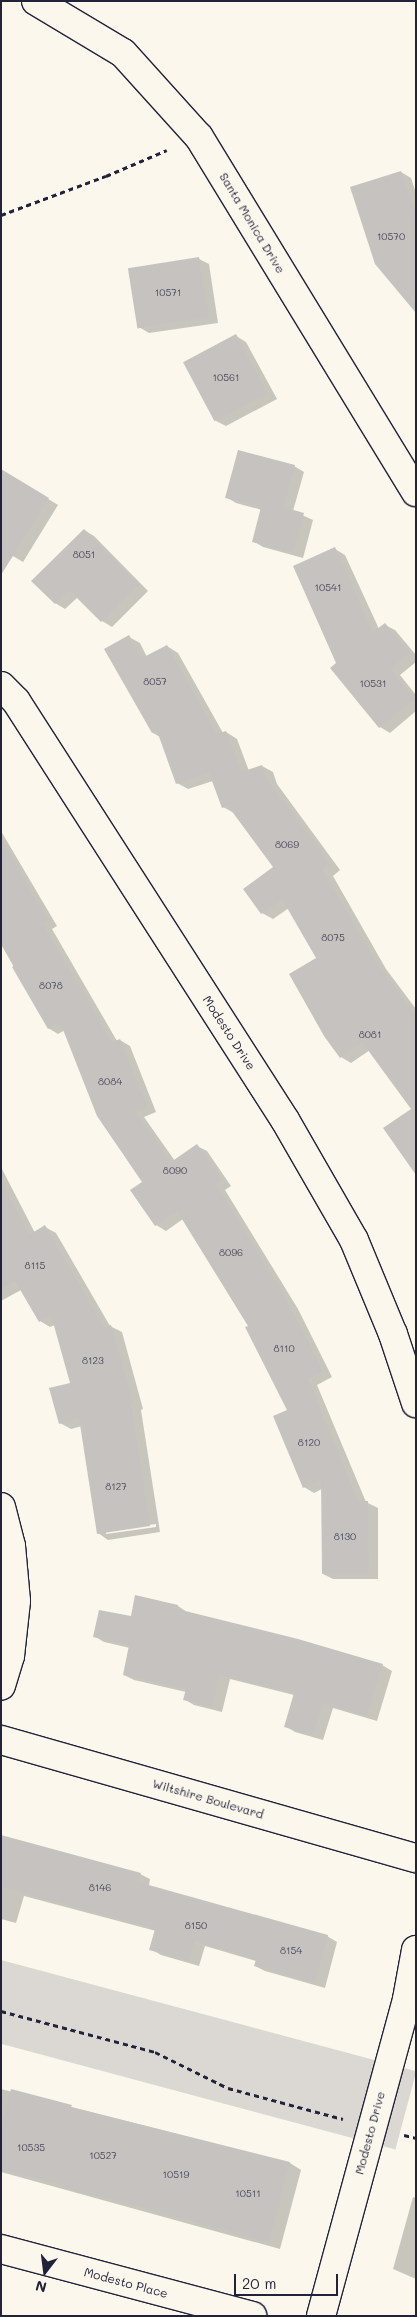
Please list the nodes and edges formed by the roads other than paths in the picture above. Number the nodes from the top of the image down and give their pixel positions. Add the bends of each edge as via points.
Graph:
1 (36, 1) edge
2 (416, 492) edge
3 (1, 686) edge
4 (416, 1403) edge
5 (1, 1507) edge
6 (1, 1686) edge
7 (1, 1740) edge
8 (416, 1858) edge
9 (416, 1950) edge
10 (1, 2249) edge
11 (252, 2316) edge
12 (321, 2316) edge

1 - 2 street, Santa Monica Drive via 122,53 199,137
3 - 4 street, Modesto Drive via 16,701 285,1120 354,1240 393,1334
5 - 6 street via 11,1546 16,1601 10,1656
7 - 8 street, Wiltshire Boulevard
9 - 12 street, Modesto Drive via 407,1999
10 - 11 street, Modesto Place

